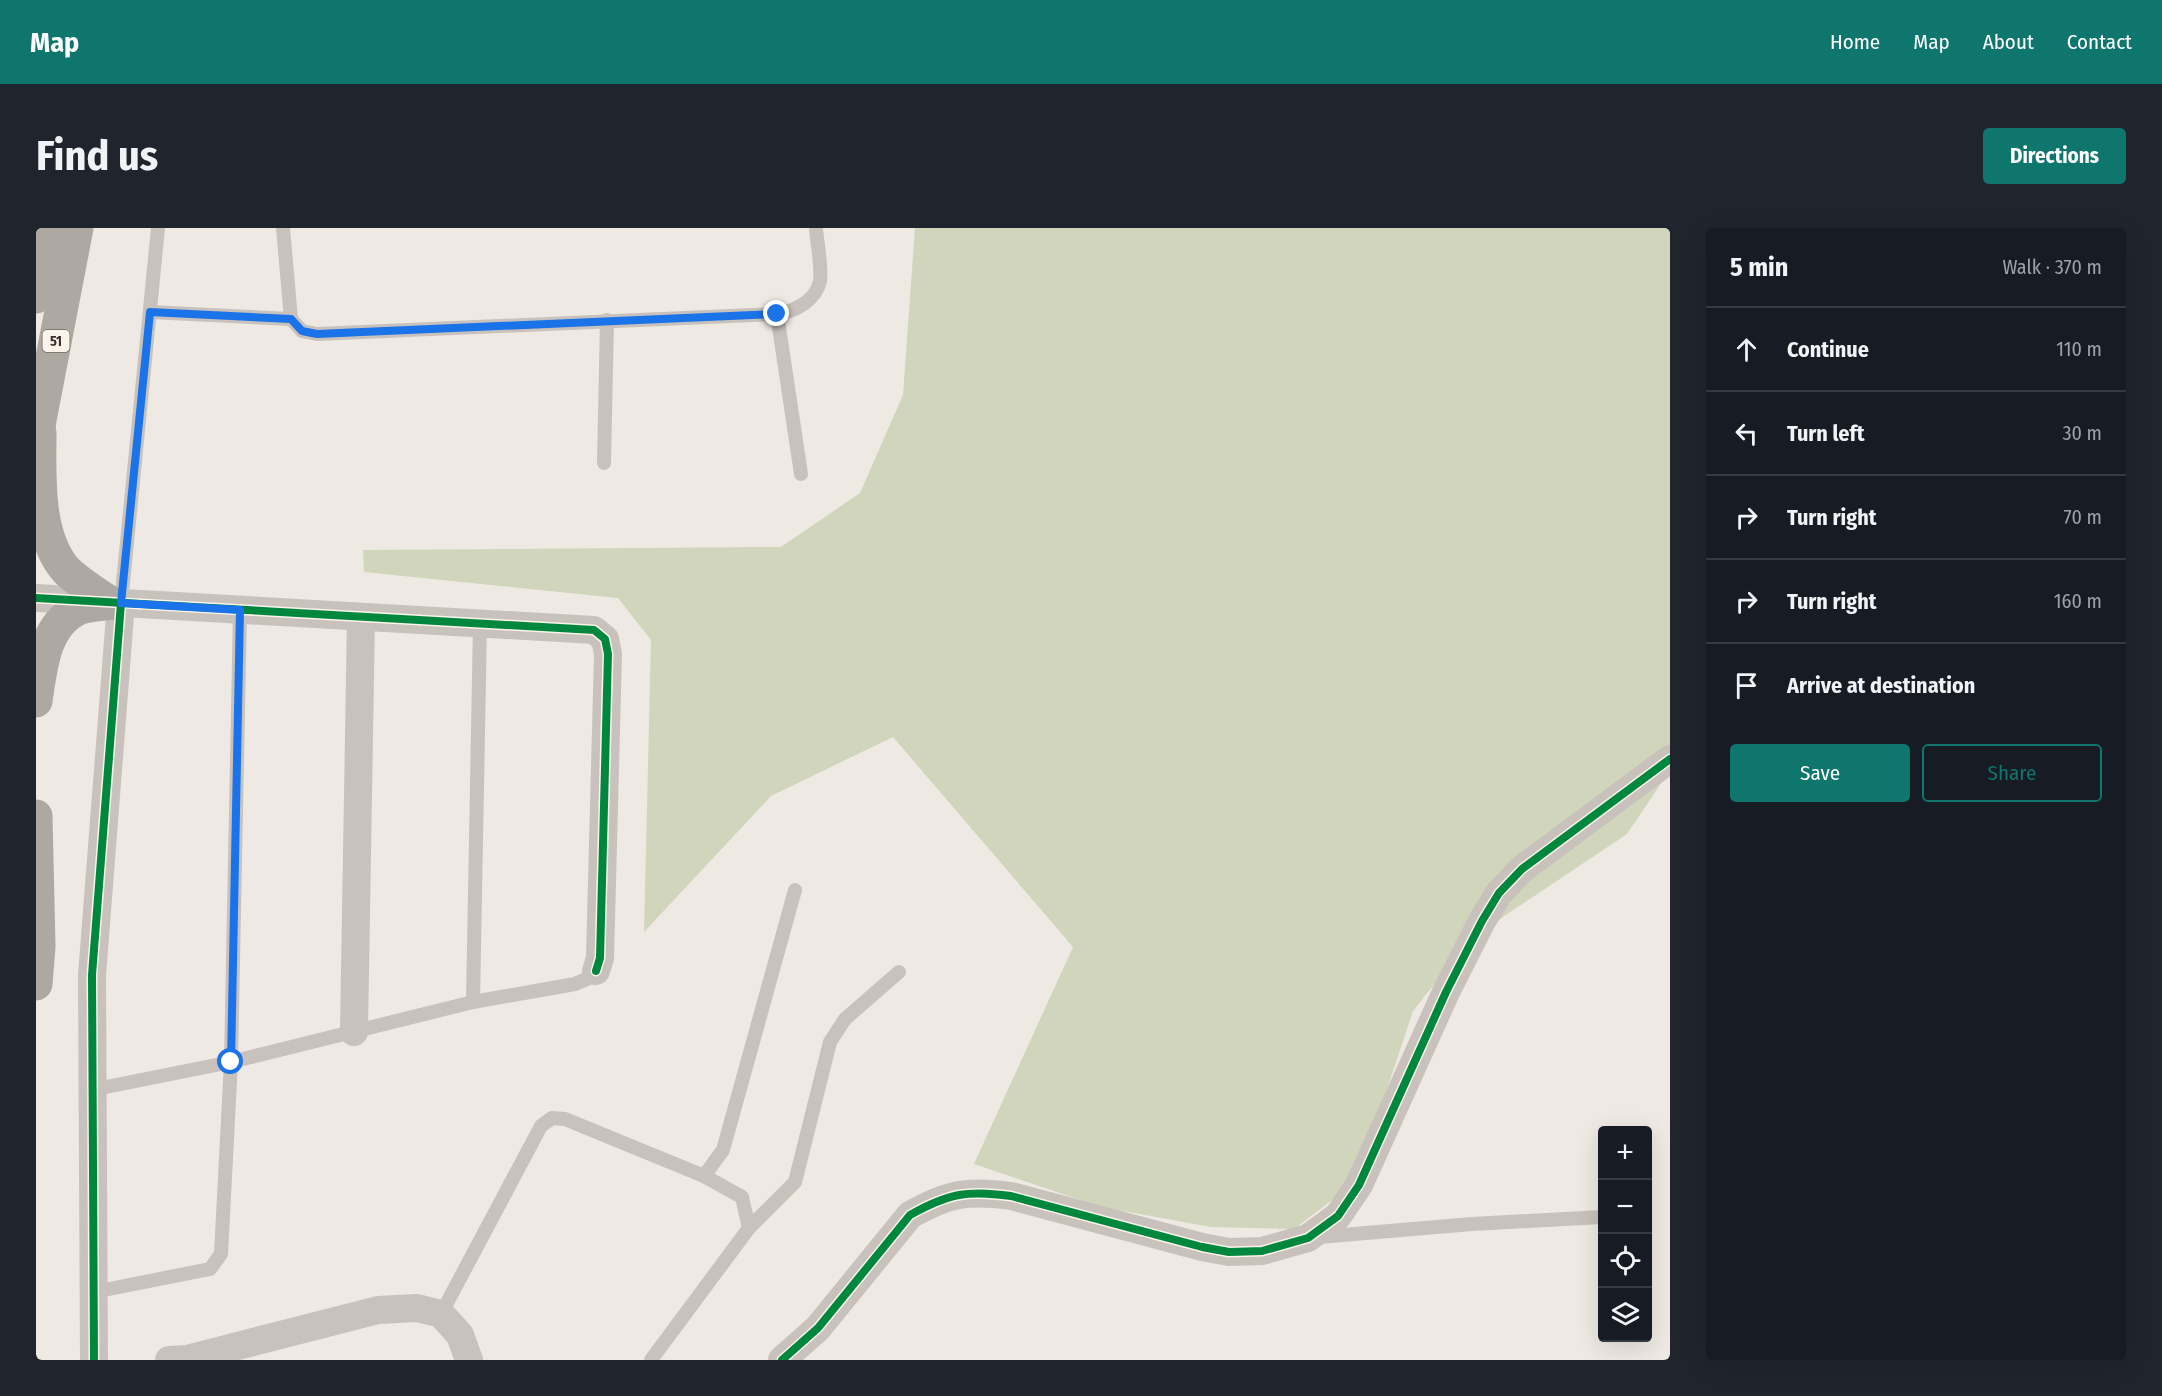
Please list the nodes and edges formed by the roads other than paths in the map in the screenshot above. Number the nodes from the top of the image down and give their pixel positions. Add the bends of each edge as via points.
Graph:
1 (52, 228) edge
2 (77, 228) edge
3 (158, 228) edge
4 (283, 228) edge
5 (816, 228) edge
6 (36, 297) edge
7 (150, 312) junction
8 (777, 314) junction
9 (291, 319) junction
10 (607, 320) junction
11 (40, 420) junction
12 (36, 454) edge
13 (604, 464) dead end
14 (801, 474) dead end
15 (36, 598) edge
16 (116, 603) junction
17 (240, 610) junction
18 (361, 617) junction
19 (480, 624) junction
20 (36, 700) edge
21 (1670, 759) edge
22 (36, 816) edge
23 (795, 890) dead end
24 (596, 971) joint
25 (899, 972) dead end
26 (36, 984) edge
27 (473, 1002) junction
28 (354, 1032) junction
29 (231, 1062) junction
30 (92, 1090) junction
31 (704, 1176) junction
32 (1598, 1217) edge
33 (750, 1228) junction
34 (1308, 1238) junction
35 (94, 1292) junction
36 (441, 1314) junction
37 (94, 1360) edge
38 (170, 1360) edge
39 (469, 1360) edge
40 (651, 1360) edge
41 (782, 1360) edge

1 - 6 highway
2 - 11 highway, 51
3 - 7 lane
4 - 9 lane
5 - 8 lane via 820,282 808,302 791,312
7 - 9 lane
7 - 16 lane
8 - 10 lane
8 - 14 lane
9 - 10 lane via 302,331 317,334
10 - 13 lane
11 - 12 highway, 51
11 - 16 highway via 40,508 48,541 65,569
15 - 16 street
16 - 17 street
16 - 20 highway via 79,608 63,619 48,642
16 - 30 street via 92,975
17 - 18 street
17 - 29 lane
18 - 19 street
18 - 28 street
19 - 24 street via 594,630 605,639 608,654 600,958
19 - 27 lane
21 - 34 street via 1522,868 1499,893 1446,992 1359,1185 1338,1216
22 - 26 highway
23 - 31 lane via 723,1150
24 - 27 lane via 575,984
25 - 33 lane via 845,1018 830,1042 795,1182
27 - 28 lane
28 - 29 lane
29 - 30 lane
29 - 35 lane via 221,1254 210,1269
30 - 35 street
31 - 33 lane via 742,1197
31 - 36 lane via 565,1119 552,1118 541,1126
32 - 34 lane
33 - 40 lane
34 - 41 street via 1262,1251 1229,1252 1011,1196 958,1194 910,1215 818,1328
35 - 37 street
36 - 38 street via 417,1308 378,1310 187,1359
36 - 39 street via 460,1335

